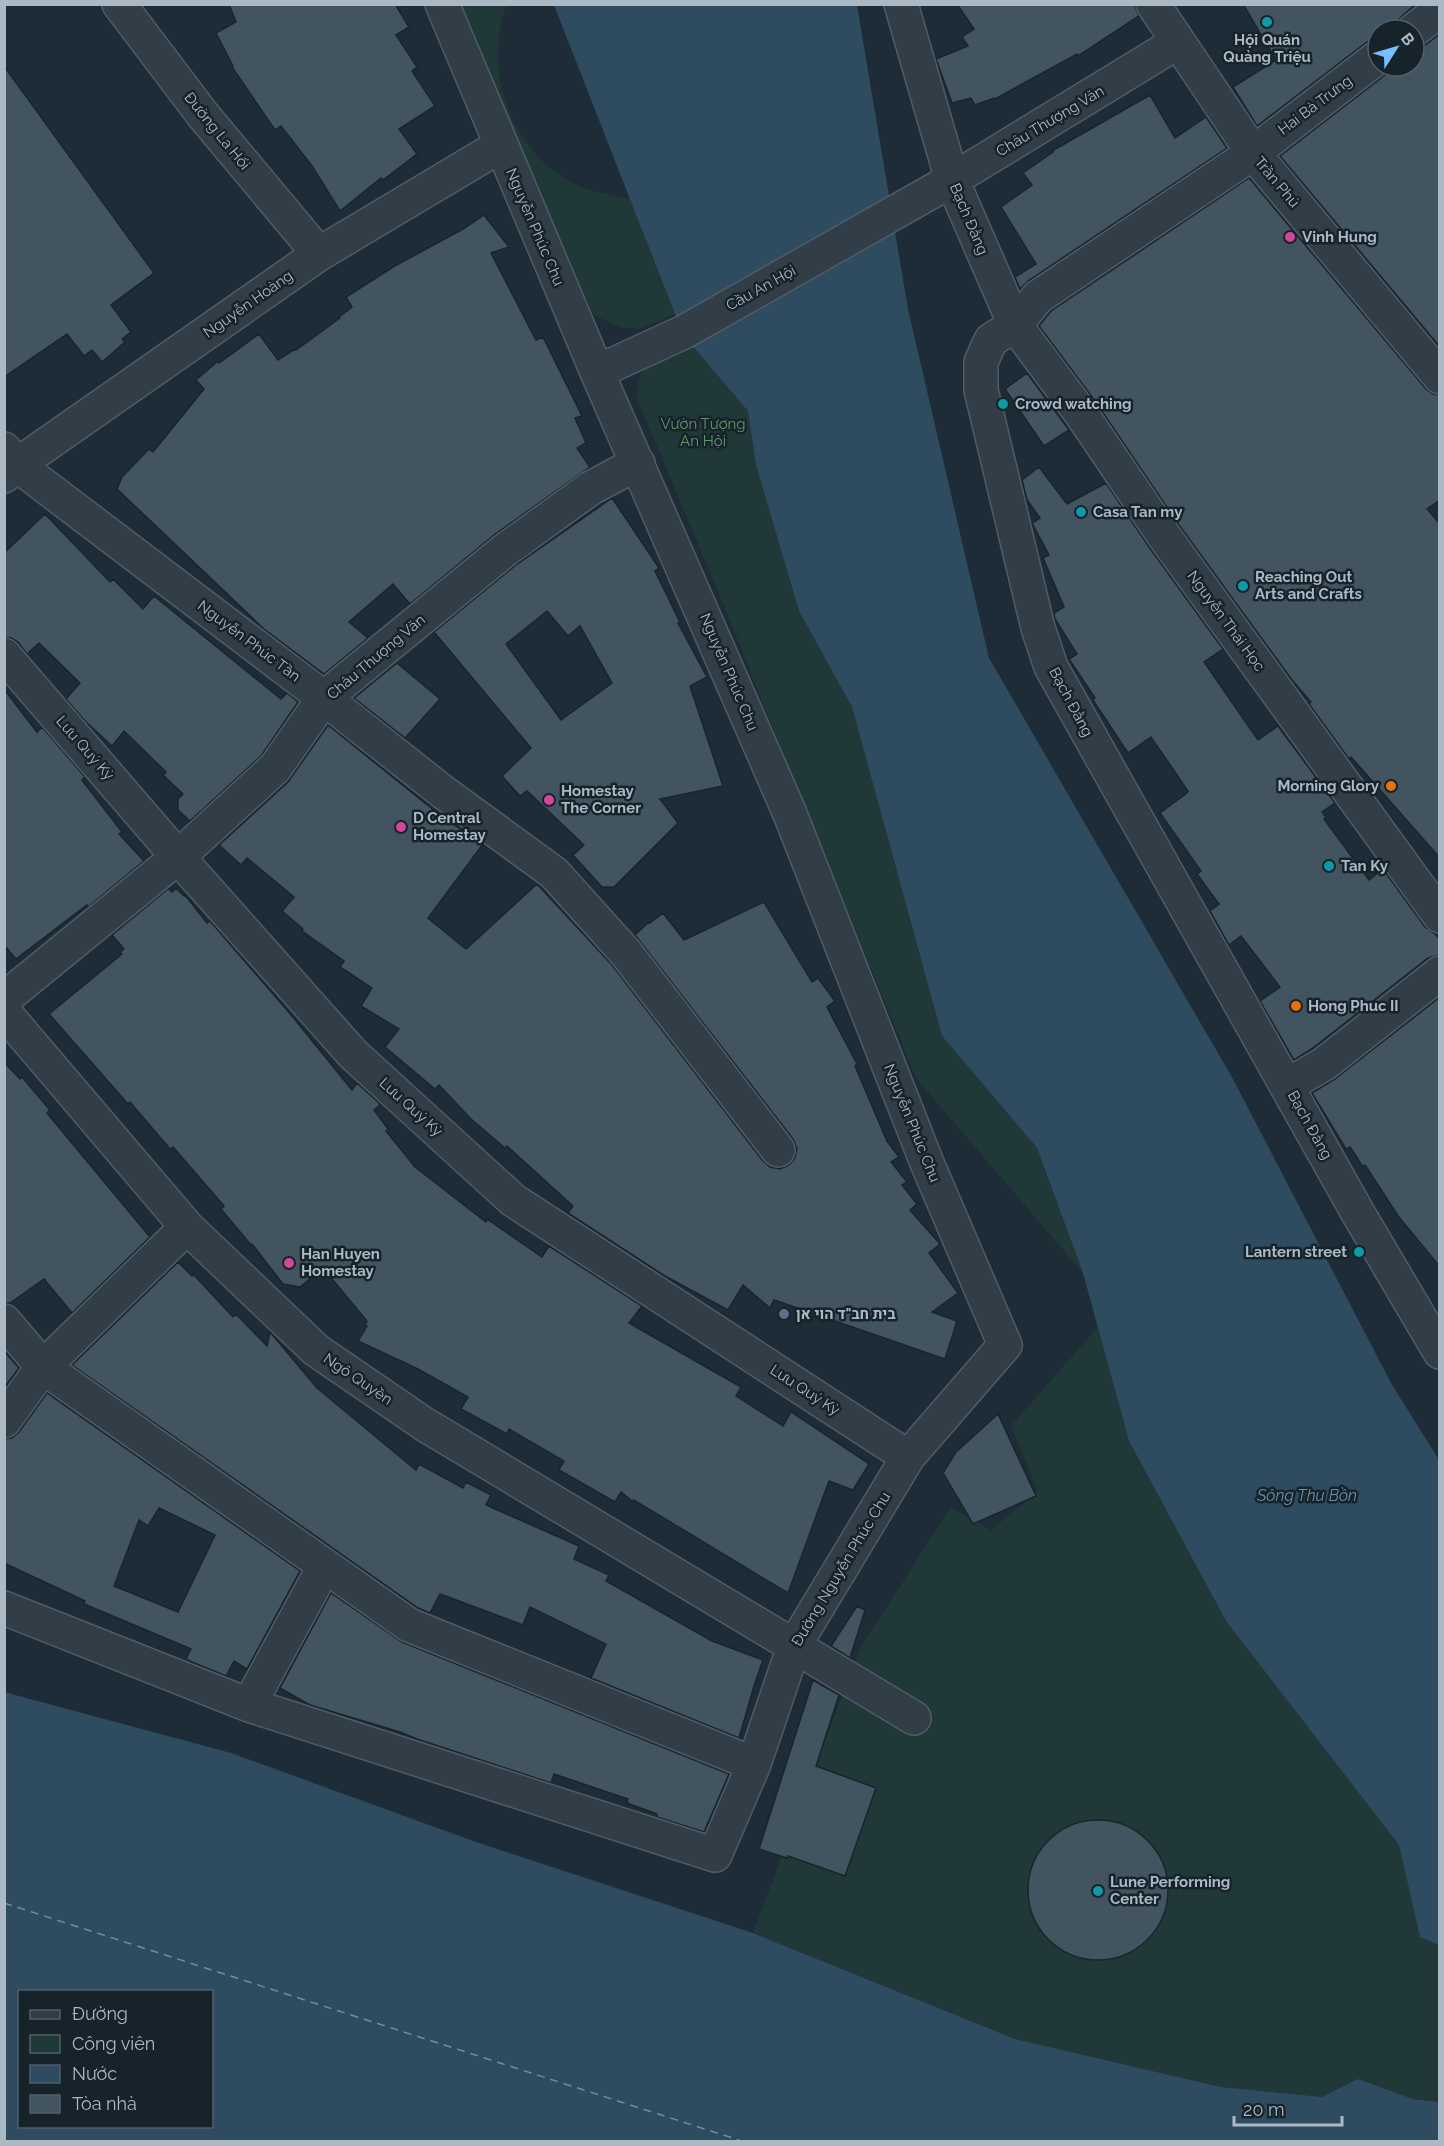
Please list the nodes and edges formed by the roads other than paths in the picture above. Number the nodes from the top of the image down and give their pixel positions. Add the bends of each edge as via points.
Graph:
1 (119, 4) edge
2 (442, 4) edge
3 (901, 4) edge
4 (1153, 4) edge
5 (1440, 10) edge
6 (1426, 21) edge
7 (1178, 42) junction
8 (1366, 66) edge
9 (500, 146) junction
10 (1253, 153) junction
11 (952, 180) junction
12 (922, 198) joint
13 (319, 254) junction
14 (1015, 325) junction
15 (597, 372) junction
16 (1440, 377) edge
17 (9, 463) edge
18 (638, 463) junction
19 (4, 655) edge
20 (324, 698) junction
21 (178, 857) junction
22 (1440, 916) edge
23 (1440, 973) edge
24 (4, 999) edge
25 (4, 1012) edge
26 (1288, 1085) junction
27 (778, 1150) dead end
28 (187, 1227) junction
29 (4, 1321) edge
30 (1005, 1345) joint
31 (1439, 1351) edge
32 (43, 1367) junction
33 (4, 1421) edge
34 (908, 1457) junction
35 (324, 1567) junction
36 (4, 1608) edge
37 (794, 1646) junction
38 (249, 1705) junction
39 (914, 1718) dead end
40 (754, 1764) junction

1 - 13 street, Đường La Hối via 203,115
2 - 9 street, Nguyễn Phúc Chu
3 - 11 street, Bạch Đằng
4 - 7 street, Trần Phú
5 - 6 street
7 - 10 street, Trần Phú
7 - 11 street, Châu Thượng Văn
8 - 10 street, Hai Bà Trưng
9 - 13 street, Nguyễn Hoàng
9 - 15 street, Nguyễn Phúc Chu
10 - 14 street, Hai Bà Trưng via 1038,297
10 - 16 street, Trần Phú
11 - 12 street, Châu Thượng Văn
11 - 14 street, Bạch Đằng
12 - 15 street, Cầu An Hội via 684,332
13 - 17 street, Nguyễn Hoàng
14 - 22 street, Nguyễn Thái Học
14 - 26 street, Bạch Đằng via 991,340 981,362 981,390 1038,628 1051,667
15 - 18 street, Nguyễn Phúc Chu
17 - 20 street, Nguyễn Phúc Tần
18 - 20 street, Châu Thượng Văn via 591,488 505,550
18 - 30 street, Nguyễn Phúc Chu via 790,814 927,1163
19 - 21 street, Lưu Quý Kỳ
20 - 21 street, Châu Thượng Văn via 275,768
20 - 27 street, Nguyễn Phúc Tần via 554,873 626,953
21 - 24 street, Châu Thượng Văn
21 - 34 street, Lưu Quý Kỳ via 352,1054 513,1200
23 - 26 street via 1324,1064
25 - 28 street, Ngô Quyền
26 - 31 street, Bạch Đằng
28 - 32 street
28 - 37 street, Ngô Quyền via 316,1350 424,1424
29 - 32 street
30 - 34 street, Đường Nguyễn Phúc Chu
32 - 33 street
32 - 35 street
34 - 37 street, Đường Nguyễn Phúc Chu
35 - 38 street
35 - 40 street via 408,1625
36 - 38 street
37 - 39 street, Ngô Quyền
37 - 40 street, Đường Nguyễn Phúc Chu
38 - 40 street, Đường Nguyễn Phúc Chu via 715,1855

